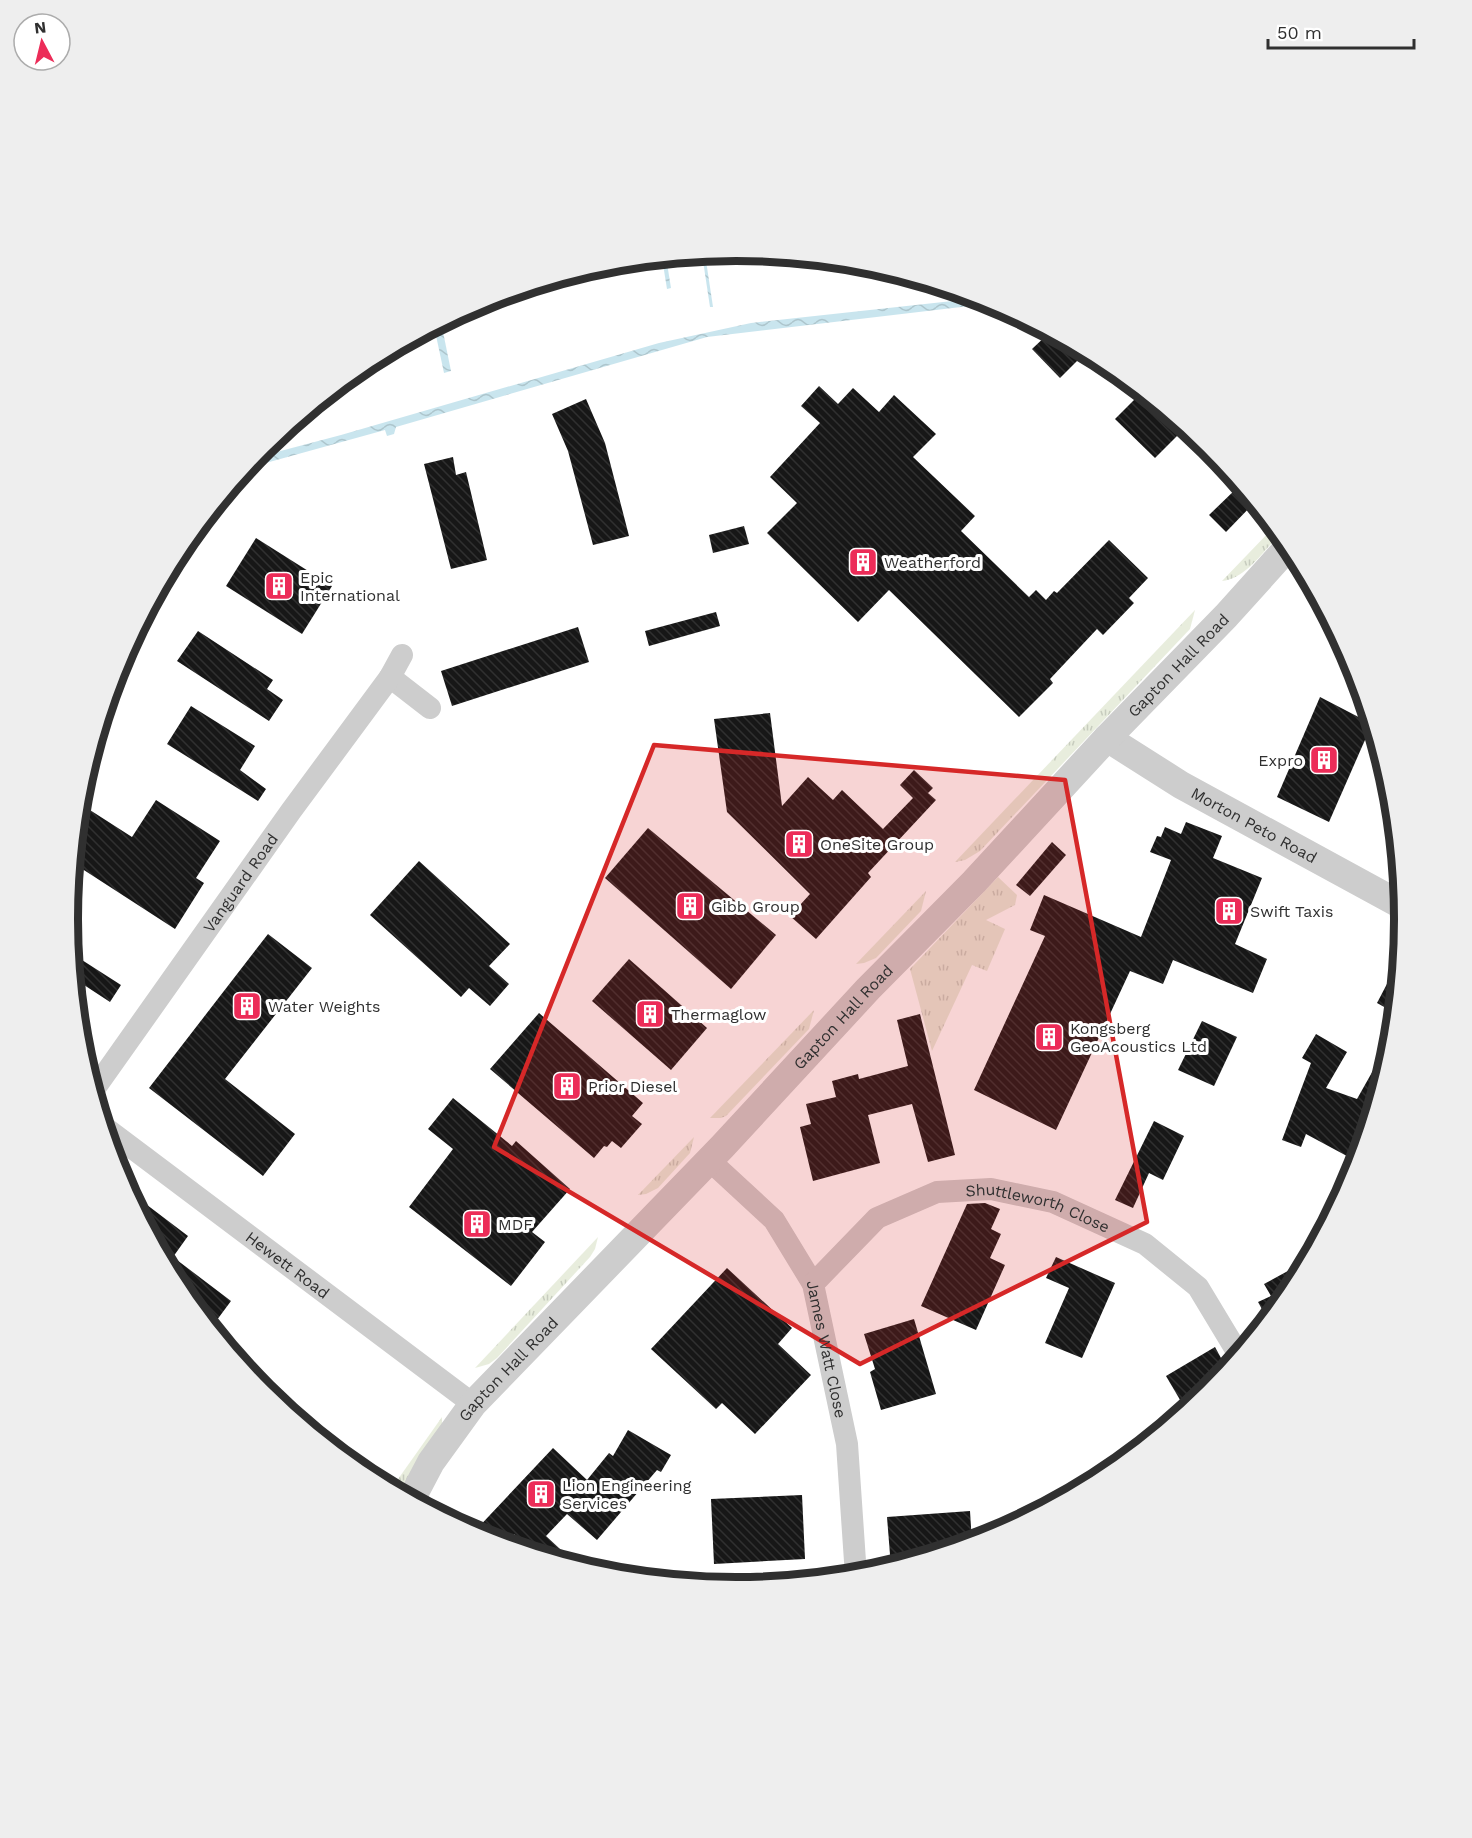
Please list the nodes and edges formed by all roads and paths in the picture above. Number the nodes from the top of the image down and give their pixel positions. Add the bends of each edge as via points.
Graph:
1 (1283, 553) edge
2 (402, 655) dead end
3 (390, 677) junction
4 (430, 708) dead end
5 (1107, 738) junction
6 (1394, 901) edge
7 (99, 1083) edge
8 (114, 1133) edge
9 (709, 1160) junction
10 (813, 1284) junction
11 (1235, 1348) edge
12 (473, 1404) junction
13 (415, 1493) edge
14 (855, 1565) edge

1 - 5 street, Gapton Hall Road
2 - 3 street, Vanguard Road
3 - 4 street
3 - 7 street, Vanguard Road
5 - 6 street, Morton Peto Road via 1181,785
5 - 9 street, Gapton Hall Road
8 - 12 street, Hewett Road
9 - 10 street, James Watt Close via 774,1220
9 - 12 street, Gapton Hall Road
10 - 11 street, Shuttleworth Close via 877,1218 937,1192 991,1189 1053,1202 1145,1244 1198,1287
10 - 14 street, James Watt Close via 847,1444
12 - 13 street, Gapton Hall Road via 431,1462

